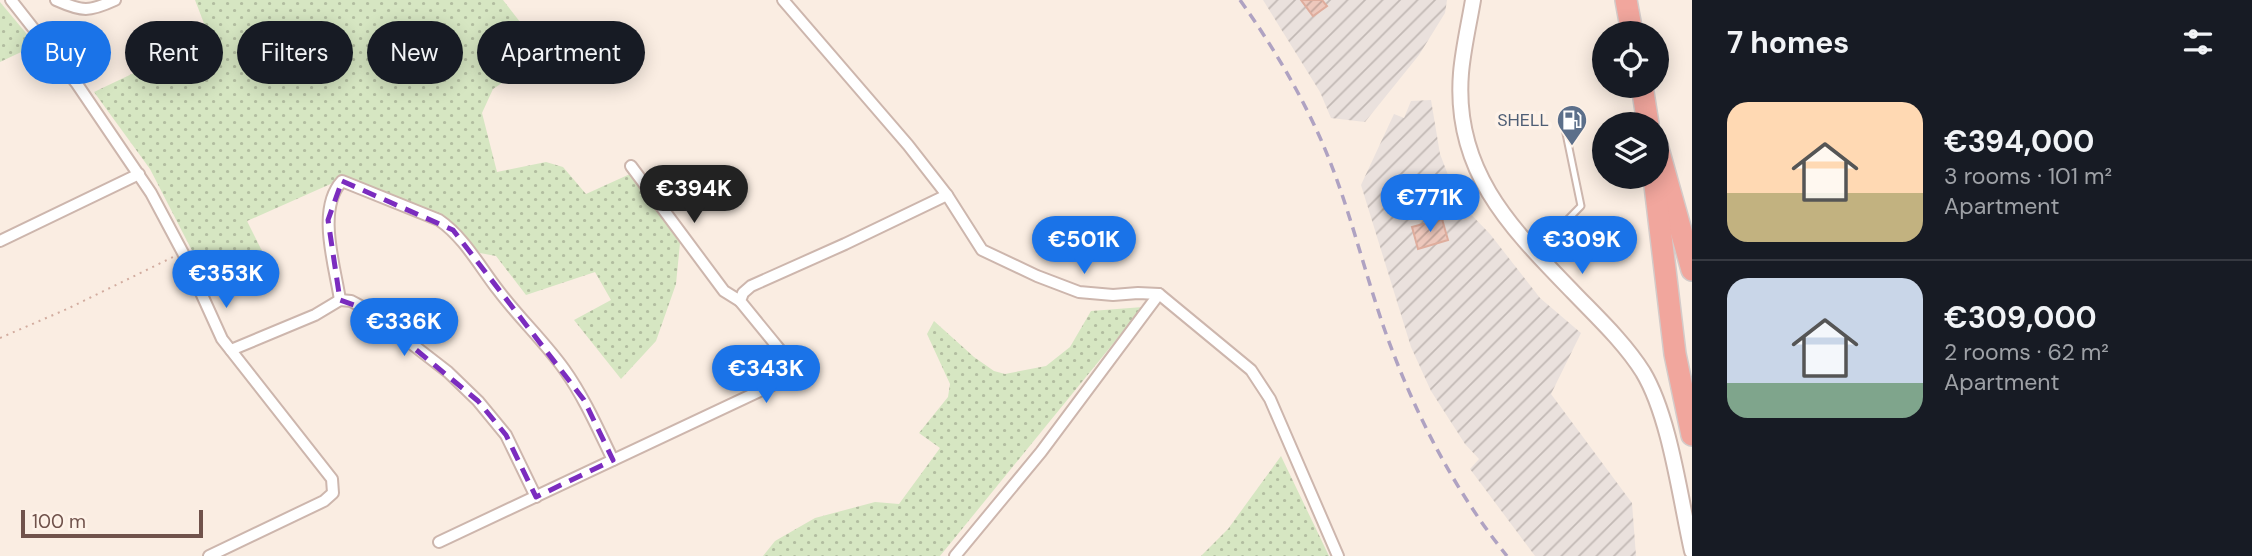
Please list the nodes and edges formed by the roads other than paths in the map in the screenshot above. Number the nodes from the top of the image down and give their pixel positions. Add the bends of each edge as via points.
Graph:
1 (11, 0) edge
2 (56, 0) edge
3 (116, 0) edge
4 (783, 0) edge
5 (1473, 0) edge
6 (1626, 0) edge
7 (1630, 21) edge
8 (1563, 119) dead end
9 (631, 166) dead end
10 (139, 174) junction
11 (1669, 188) edge
12 (1655, 189) edge
13 (947, 195) junction
14 (0, 241) edge
15 (1535, 253) junction
16 (1692, 270) edge
17 (1159, 294) junction
18 (340, 300) junction
19 (740, 301) junction
20 (231, 351) junction
21 (1692, 435) edge
22 (613, 460) junction
23 (536, 497) junction
24 (439, 542) dead end
25 (1692, 551) edge
26 (209, 556) edge
27 (955, 556) edge
28 (1338, 556) edge

1 - 10 street
2 - 3 street via 92,11
4 - 13 street
5 - 15 street via 1461,75 1471,151 1493,201
6 - 7 highway
8 - 15 lane via 1581,206
9 - 19 street via 724,291
10 - 14 street
10 - 20 street
11 - 16 highway
12 - 21 highway via 1675,354
13 - 17 street via 982,250 993,257 1079,292
13 - 19 street via 751,286
15 - 25 street via 1611,332 1644,374 1663,419
17 - 27 street via 1041,452
17 - 28 street via 1251,370 1270,399
18 - 20 street
18 - 22 street via 328,220 332,196 342,181 439,220 453,230 564,370
18 - 23 street via 368,310 478,401 506,435
19 - 22 street via 788,363 783,380
20 - 26 street via 332,479 333,492
22 - 23 street
23 - 24 street

